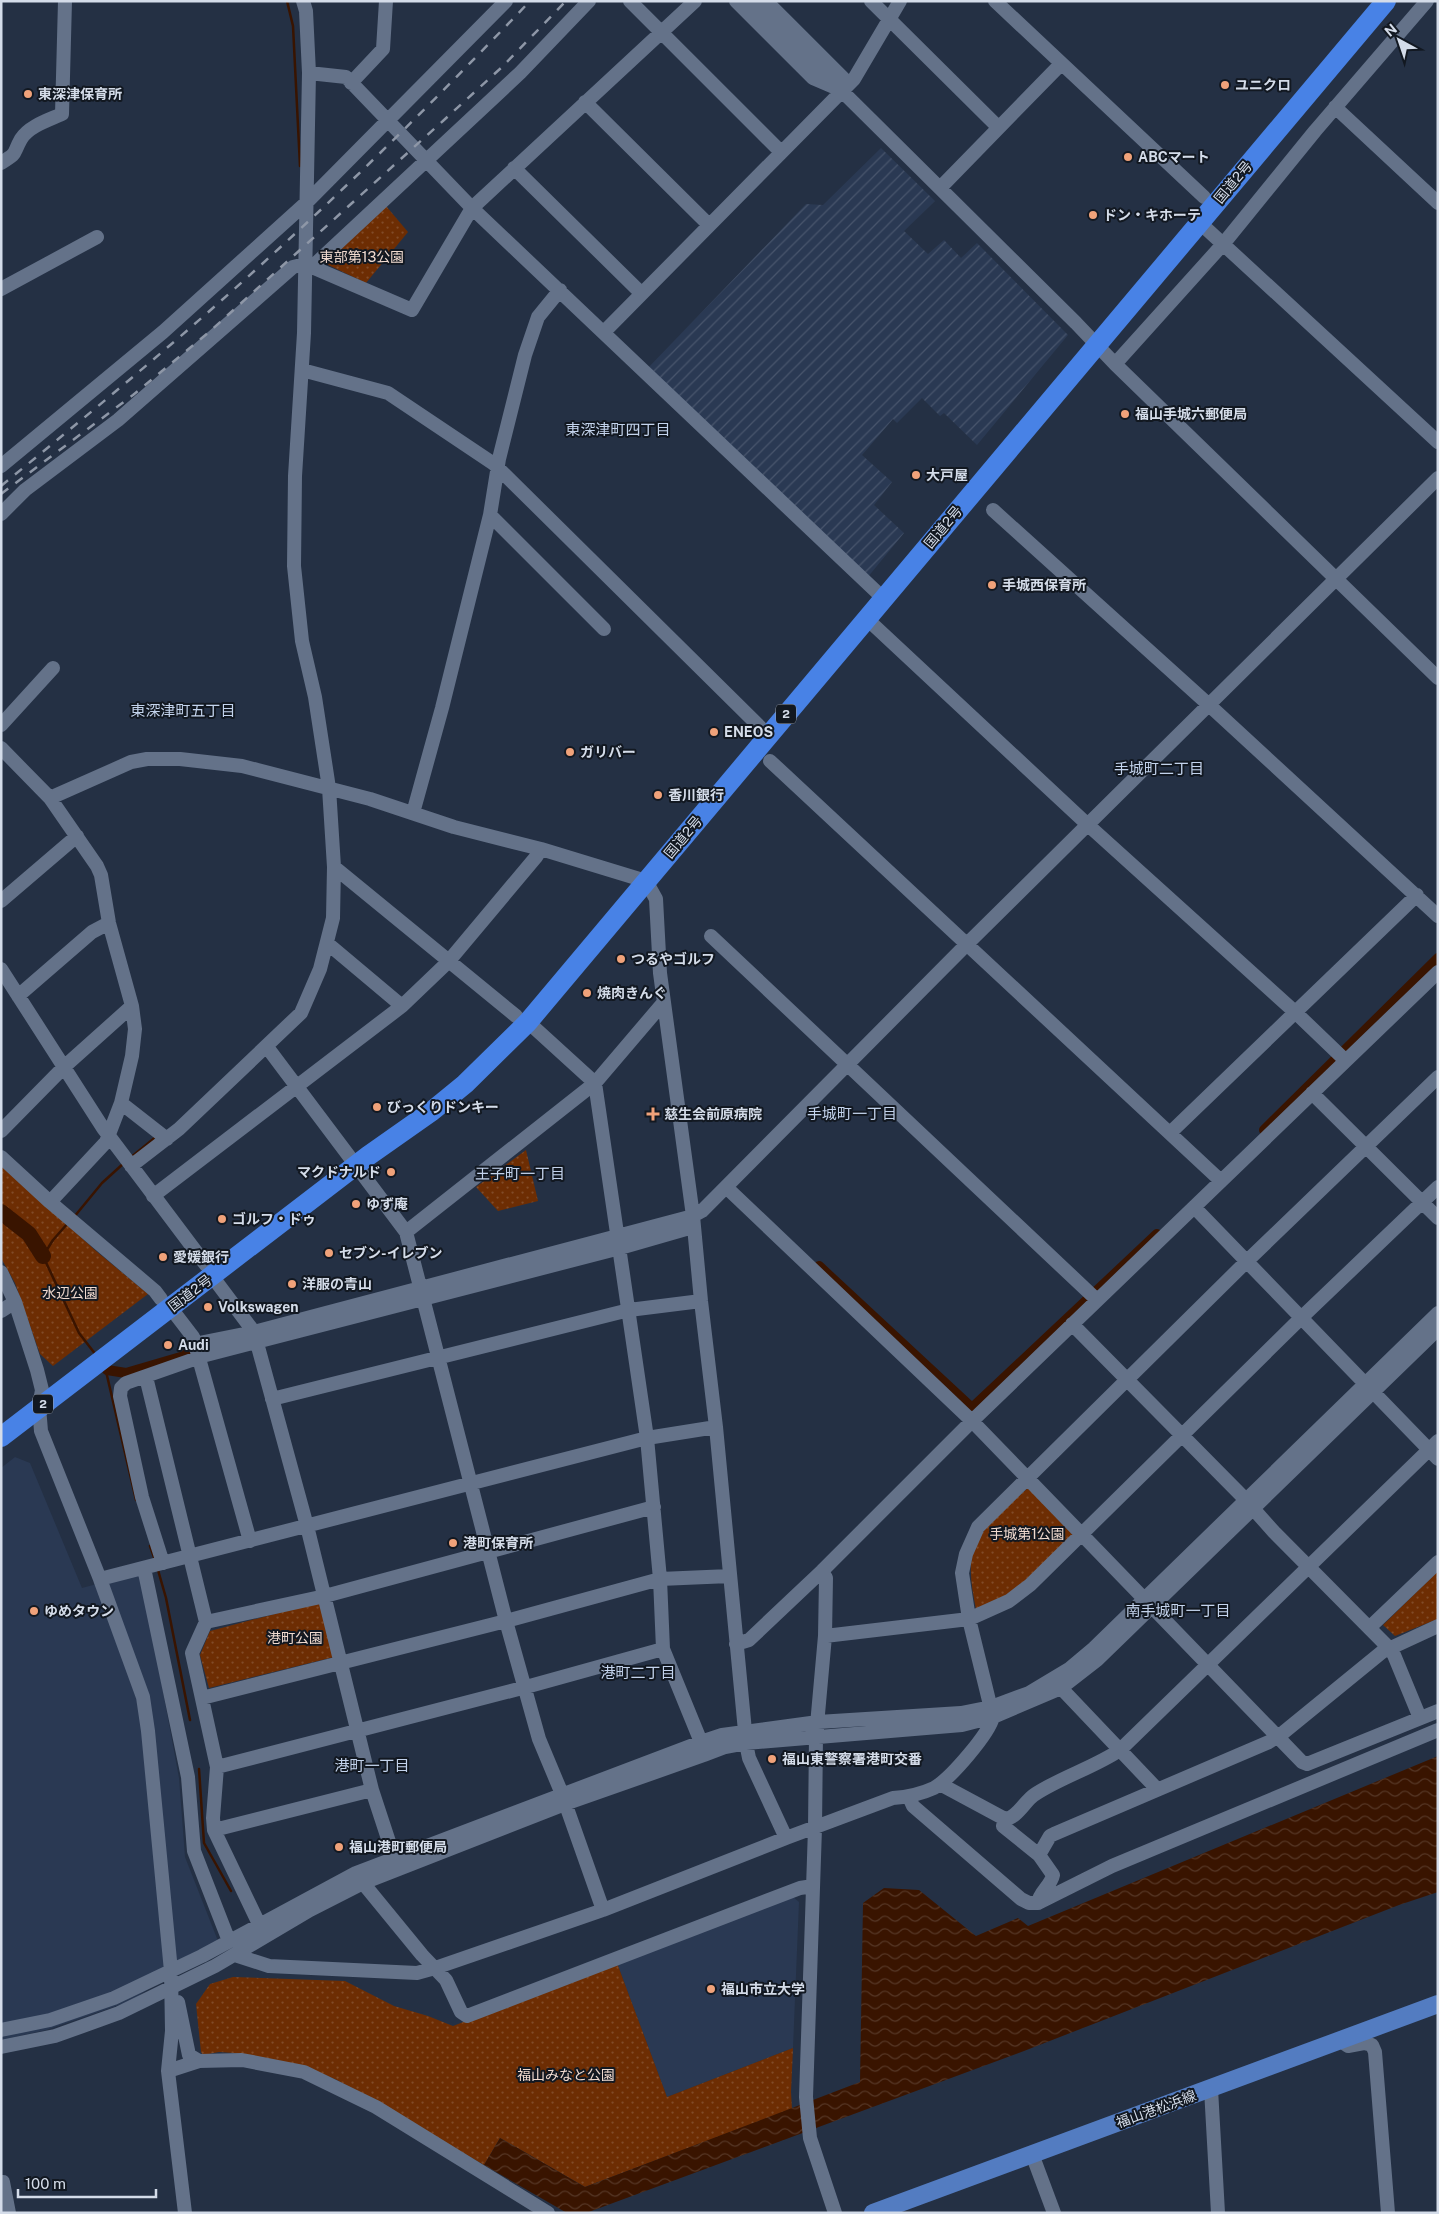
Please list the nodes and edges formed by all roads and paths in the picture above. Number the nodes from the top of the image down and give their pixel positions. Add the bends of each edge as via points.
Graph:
1 (65, 1) edge
2 (303, 1) edge
3 (386, 1) edge
4 (506, 1) edge
5 (589, 1) edge
6 (630, 1) edge
7 (695, 1) edge
8 (736, 1) edge
9 (752, 1) edge
10 (766, 1) edge
11 (871, 1) edge
12 (900, 1) edge
13 (995, 1) edge
14 (1370, 1) edge
15 (1386, 1) edge
16 (1427, 1) edge
17 (890, 20) junction
18 (661, 34) junction
19 (1060, 65) junction
20 (309, 73) junction
21 (351, 83) junction
22 (846, 87) junction
23 (585, 102) junction
24 (1335, 107) junction
25 (388, 122) junction
26 (998, 127) junction
27 (781, 152) junction
28 (427, 161) junction
29 (1, 164) edge
30 (514, 168) junction
31 (940, 188) junction
32 (1204, 198) junction
33 (306, 203) junction
34 (1438, 203) edge
35 (472, 208) junction
36 (1199, 222) junction
37 (709, 225) junction
38 (97, 237) dead end
39 (1224, 243) junction
40 (309, 265) junction
41 (1, 289) edge
42 (560, 290) junction
43 (641, 293) junction
44 (604, 332) junction
45 (1092, 340) junction
46 (1115, 364) junction
47 (302, 370) junction
48 (1438, 442) edge
49 (1, 466) edge
50 (499, 468) junction
51 (1438, 478) edge
52 (993, 510) dead end
53 (1, 514) edge
54 (490, 515) junction
55 (1336, 579) junction
56 (878, 594) junction
57 (866, 618) junction
58 (604, 629) dead end
59 (53, 668) dead end
60 (1438, 678) edge
61 (1210, 705) junction
62 (1, 725) edge
63 (760, 728) junction
64 (1, 748) edge
65 (770, 761) dead end
66 (329, 788) junction
67 (50, 798) junction
68 (413, 812) junction
69 (1088, 825) junction
70 (77, 836) junction
71 (541, 849) junction
72 (334, 867) junction
73 (640, 879) junction
74 (1417, 896) junction
75 (1, 900) edge
76 (1438, 916) edge
77 (109, 923) junction
78 (711, 936) dead end
79 (327, 943) junction
80 (966, 945) junction
81 (448, 962) junction
82 (1, 969) edge
83 (1438, 972) edge
84 (18, 996) junction
85 (664, 1002) junction
86 (132, 1006) junction
87 (402, 1006) junction
88 (1296, 1013) junction
89 (522, 1019) junction
90 (267, 1047) junction
91 (1345, 1060) junction
92 (847, 1065) junction
93 (65, 1066) junction
94 (1438, 1077) edge
95 (596, 1083) junction
96 (298, 1088) junction
97 (1312, 1093) junction
98 (121, 1103) junction
99 (1, 1131) edge
100 (1171, 1132) junction
101 (109, 1136) junction
102 (167, 1139) junction
103 (1367, 1146) junction
104 (1, 1158) edge
105 (353, 1161) junction
106 (132, 1166) junction
107 (1221, 1181) junction
108 (726, 1187) junction
109 (1438, 1187) edge
110 (153, 1196) junction
111 (50, 1202) junction
112 (1423, 1202) junction
113 (1195, 1208) junction
114 (1438, 1218) edge
115 (693, 1222) junction
116 (406, 1232) junction
117 (619, 1242) junction
118 (1246, 1262) junction
119 (209, 1271) junction
120 (1, 1272) edge
121 (421, 1294) junction
122 (1097, 1300) junction
123 (700, 1301) junction
124 (15, 1302) junction
125 (166, 1303) junction
126 (629, 1310) junction
127 (1, 1311) edge
128 (1438, 1313) edge
129 (1301, 1318) junction
130 (1072, 1324) junction
131 (1438, 1329) edge
132 (255, 1337) junction
133 (196, 1350) junction
134 (438, 1359) junction
135 (146, 1376) junction
136 (1127, 1380) junction
137 (1369, 1388) junction
138 (40, 1399) junction
139 (272, 1399) junction
140 (972, 1421) junction
141 (1, 1422) edge
142 (716, 1428) junction
143 (1182, 1434) junction
144 (1, 1437) edge
145 (647, 1438) junction
146 (1435, 1450) edge
147 (1028, 1479) junction
148 (471, 1482) junction
149 (1250, 1504) junction
150 (654, 1507) junction
151 (307, 1526) junction
152 (1081, 1535) junction
153 (250, 1541) junction
154 (488, 1552) junction
155 (188, 1557) junction
156 (1438, 1562) edge
157 (162, 1564) junction
158 (1309, 1566) junction
159 (145, 1568) junction
160 (822, 1571) junction
161 (730, 1576) junction
162 (660, 1578) junction
163 (100, 1579) junction
164 (325, 1596) junction
165 (1148, 1603) junction
166 (969, 1619) junction
167 (506, 1621) junction
168 (206, 1622) junction
169 (1438, 1626) edge
170 (1369, 1628) junction
171 (825, 1636) junction
172 (736, 1644) junction
173 (663, 1648) junction
174 (1389, 1648) junction
175 (342, 1661) junction
176 (1207, 1665) junction
177 (526, 1687) junction
178 (1061, 1688) junction
179 (202, 1698) junction
180 (1438, 1710) edge
181 (992, 1712) junction
182 (1420, 1718) junction
183 (817, 1729) junction
184 (357, 1730) junction
185 (1438, 1730) edge
186 (746, 1737) junction
187 (1277, 1737) junction
188 (701, 1742) junction
189 (1120, 1750) junction
190 (217, 1767) junction
191 (940, 1784) junction
192 (1157, 1789) junction
193 (372, 1790) junction
194 (909, 1797) junction
195 (564, 1799) junction
196 (1005, 1819) junction
197 (815, 1828) junction
198 (214, 1830) junction
199 (786, 1838) junction
200 (1039, 1855) junction
201 (394, 1857) junction
202 (363, 1883) junction
203 (813, 1886) junction
204 (1038, 1903) junction
205 (603, 1910) junction
206 (259, 1924) junction
207 (230, 1941) junction
208 (235, 1955) junction
209 (435, 1968) junction
210 (171, 1972) junction
211 (171, 1988) junction
212 (1438, 2004) edge
213 (61, 2016) junction
214 (1, 2020) edge
215 (1, 2030) edge
216 (1339, 2040) junction
217 (1, 2047) edge
218 (199, 2061) junction
219 (168, 2071) junction
220 (1211, 2089) junction
221 (1032, 2154) junction
222 (1, 2182) edge
223 (9, 2213) edge
224 (185, 2213) edge
225 (548, 2213) edge
226 (834, 2213) edge
227 (873, 2213) edge
228 (1054, 2213) edge
229 (1218, 2213) edge
230 (1388, 2213) edge

1 - 29 street via 62,114 32,128 21,139 16,154
2 - 20 street
3 - 21 street via 383,49
4 - 25 street
5 - 28 street via 520,73
6 - 18 street
7 - 18 street
8 - 22 street via 813,78
9 - 22 street
10 - 22 street
11 - 17 street
12 - 17 street
13 - 19 street
14 - 32 highway, 国道2号 / 2
15 - 36 highway, 国道2号 / 2
16 - 24 street
17 - 22 street
17 - 26 street
18 - 23 street
18 - 27 street
19 - 26 street
19 - 32 street
20 - 21 street via 346,77
20 - 33 street
21 - 25 street
22 - 27 street
22 - 31 street
23 - 30 street
23 - 37 street
24 - 34 street
24 - 39 street
25 - 28 street
25 - 33 street
26 - 31 street
27 - 37 street
28 - 35 street
28 - 40 street
30 - 35 street
30 - 43 street
31 - 45 street
32 - 45 highway, 国道2号 / 2
33 - 40 street
33 - 49 street via 164,332
35 - 40 street via 412,310
35 - 42 street
36 - 39 street
36 - 45 highway, 国道2号 / 2
37 - 43 street
38 - 41 street
39 - 46 street
39 - 48 street
40 - 47 street
40 - 53 street via 294,267 118,420 25,490
42 - 44 street
42 - 50 street via 538,317 525,355
43 - 44 street
44 - 56 street
45 - 46 street
45 - 56 highway, 国道2号 / 2
46 - 55 street
47 - 50 street via 388,392
47 - 66 street via 295,476 294,566 302,641 315,697
50 - 54 street
50 - 63 street
51 - 55 street
52 - 61 street
54 - 58 street
54 - 68 street
55 - 60 street
55 - 61 street
56 - 57 highway, 国道2号 / 2
56 - 63 highway, 国道2号 / 2
57 - 69 street
57 - 73 highway, 国道2号 / 2
59 - 62 street
61 - 69 street
61 - 74 street
63 - 73 highway, 国道2号 / 2
64 - 67 street
65 - 80 street
66 - 67 street via 242,766 147,759 131,762
66 - 68 street
66 - 72 street
67 - 70 street
68 - 71 street via 454,827
69 - 80 street
69 - 88 street
70 - 75 street
70 - 77 street via 101,874
71 - 73 street
71 - 81 street
72 - 79 street via 333,918
72 - 81 street
73 - 85 street via 656,898
73 - 89 highway, 国道2号 / 2
74 - 76 street
74 - 88 street
77 - 84 street via 92,932
77 - 86 street
78 - 92 street
79 - 87 street
79 - 90 street via 301,1013
80 - 92 street
80 - 100 street
81 - 87 street
81 - 89 street
82 - 84 street
83 - 91 street
84 - 93 street
85 - 95 street
85 - 115 street
86 - 93 street
86 - 98 street via 135,1029 132,1056
87 - 96 street
88 - 91 street
88 - 100 street
89 - 95 street
89 - 105 highway, 国道2号 / 2 via 465,1084 432,1111
90 - 96 street
90 - 102 street
91 - 97 street
92 - 108 street
92 - 122 street
93 - 99 street
93 - 101 street
94 - 103 street
95 - 116 street
95 - 117 street
96 - 105 street
96 - 110 street
97 - 103 street
97 - 107 street
98 - 101 street
98 - 102 street
100 - 107 street
101 - 106 street
101 - 111 street
102 - 106 street
103 - 112 street
103 - 118 street
104 - 111 street
105 - 116 street
105 - 119 highway, 国道2号 / 2
106 - 110 street
107 - 113 street
108 - 115 street
108 - 140 street
109 - 112 street
110 - 119 street
111 - 125 street
112 - 114 street
112 - 129 street
113 - 118 street
113 - 122 street
115 - 117 street
115 - 123 street
116 - 121 street
117 - 121 street
117 - 126 street
118 - 129 street
118 - 136 street
119 - 125 highway, 国道2号 / 2
119 - 132 street
120 - 124 street
121 - 132 street
121 - 134 street
122 - 130 street
123 - 126 street
123 - 142 street
124 - 127 street
124 - 138 street via 37,1370
125 - 133 street via 194,1336
125 - 138 highway, 国道2号 / 2
126 - 134 street
126 - 145 street
128 - 137 street
129 - 137 street
129 - 143 street
130 - 136 street
130 - 140 street
131 - 137 street
132 - 133 street
132 - 139 street
133 - 135 street
133 - 153 street
134 - 139 street
134 - 148 street
135 - 155 street
135 - 157 street via 126,1383 120,1396 142,1497
136 - 143 street
136 - 147 street
137 - 146 street
137 - 149 street
138 - 141 highway, 国道2号 / 2
138 - 144 highway, 国道2号 / 2
138 - 163 street via 41,1431
139 - 151 street
140 - 147 street
140 - 160 street
142 - 145 street
142 - 161 street
143 - 149 street
143 - 152 street
145 - 148 street
145 - 150 street
146 - 158 street
147 - 152 street
147 - 166 street via 978,1527 972,1538 962,1573
148 - 151 street
148 - 154 street
149 - 158 street
149 - 165 street
150 - 154 street
150 - 162 street
151 - 153 street
151 - 164 street
152 - 165 street
152 - 166 street via 1023,1590
153 - 155 street
154 - 164 street
154 - 167 street
155 - 157 street
155 - 168 street
156 - 170 street
157 - 159 street
158 - 170 street
158 - 176 street
159 - 163 street
159 - 207 street via 188,1777 194,1851
160 - 171 street via 826,1578
160 - 172 street via 749,1640
161 - 162 street
161 - 172 street
162 - 167 street
162 - 173 street
163 - 210 street via 143,1696
164 - 168 street
164 - 175 street
165 - 176 street
165 - 178 street via 1097,1660
165 - 181 street via 1069,1669
166 - 171 street
166 - 181 street
167 - 175 street
167 - 177 street
168 - 179 street via 192,1653
169 - 174 street
170 - 174 street
171 - 183 street
172 - 186 street
173 - 177 street
173 - 188 street
174 - 182 street
174 - 187 street
175 - 179 street
175 - 184 street
176 - 187 street
176 - 189 street
177 - 184 street
177 - 195 street via 540,1739
178 - 181 street
178 - 189 street
179 - 190 street
180 - 182 street
181 - 183 street
181 - 191 street via 988,1732
182 - 187 street via 1307,1764
183 - 186 street
183 - 197 street
184 - 190 street
184 - 193 street
185 - 204 street via 1112,1866
186 - 188 street via 722,1735
186 - 195 street via 725,1747
186 - 199 street via 749,1758
187 - 192 street
188 - 195 street
189 - 192 street
189 - 196 street via 1033,1796 1011,1818
190 - 198 street
191 - 194 street
191 - 196 street
192 - 200 street via 1050,1836
193 - 198 street
193 - 201 street
194 - 197 street via 893,1798
194 - 204 street via 913,1806 1021,1899
195 - 201 street
195 - 202 street
195 - 205 street
196 - 200 street via 1004,1826
197 - 199 street
197 - 203 street
198 - 206 street
199 - 205 street
200 - 204 street via 1052,1875 1052,1881
201 - 206 street via 356,1873
202 - 208 street via 301,1914
202 - 209 street
203 - 209 street via 800,1888 467,2016 461,2012 446,1980
203 - 226 street via 806,2097 810,2138
205 - 209 street
206 - 207 street
207 - 210 street
208 - 209 street via 269,1966 417,1973
208 - 211 street
210 - 211 street
210 - 213 street via 114,1998
211 - 217 street via 119,2014 55,2036
211 - 218 street via 179,2003 190,2055
211 - 219 street via 172,2031
212 - 216 main road, 福山港松浜線
213 - 214 street
213 - 215 street
216 - 220 main road, 福山港松浜線
216 - 230 street via 1348,2046 1364,2043 1376,2052
218 - 219 street
218 - 225 street via 242,2060 304,2072 376,2107
219 - 224 street
220 - 221 main road, 福山港松浜線
220 - 229 street
221 - 227 main road, 福山港松浜線
221 - 228 street
222 - 223 street

